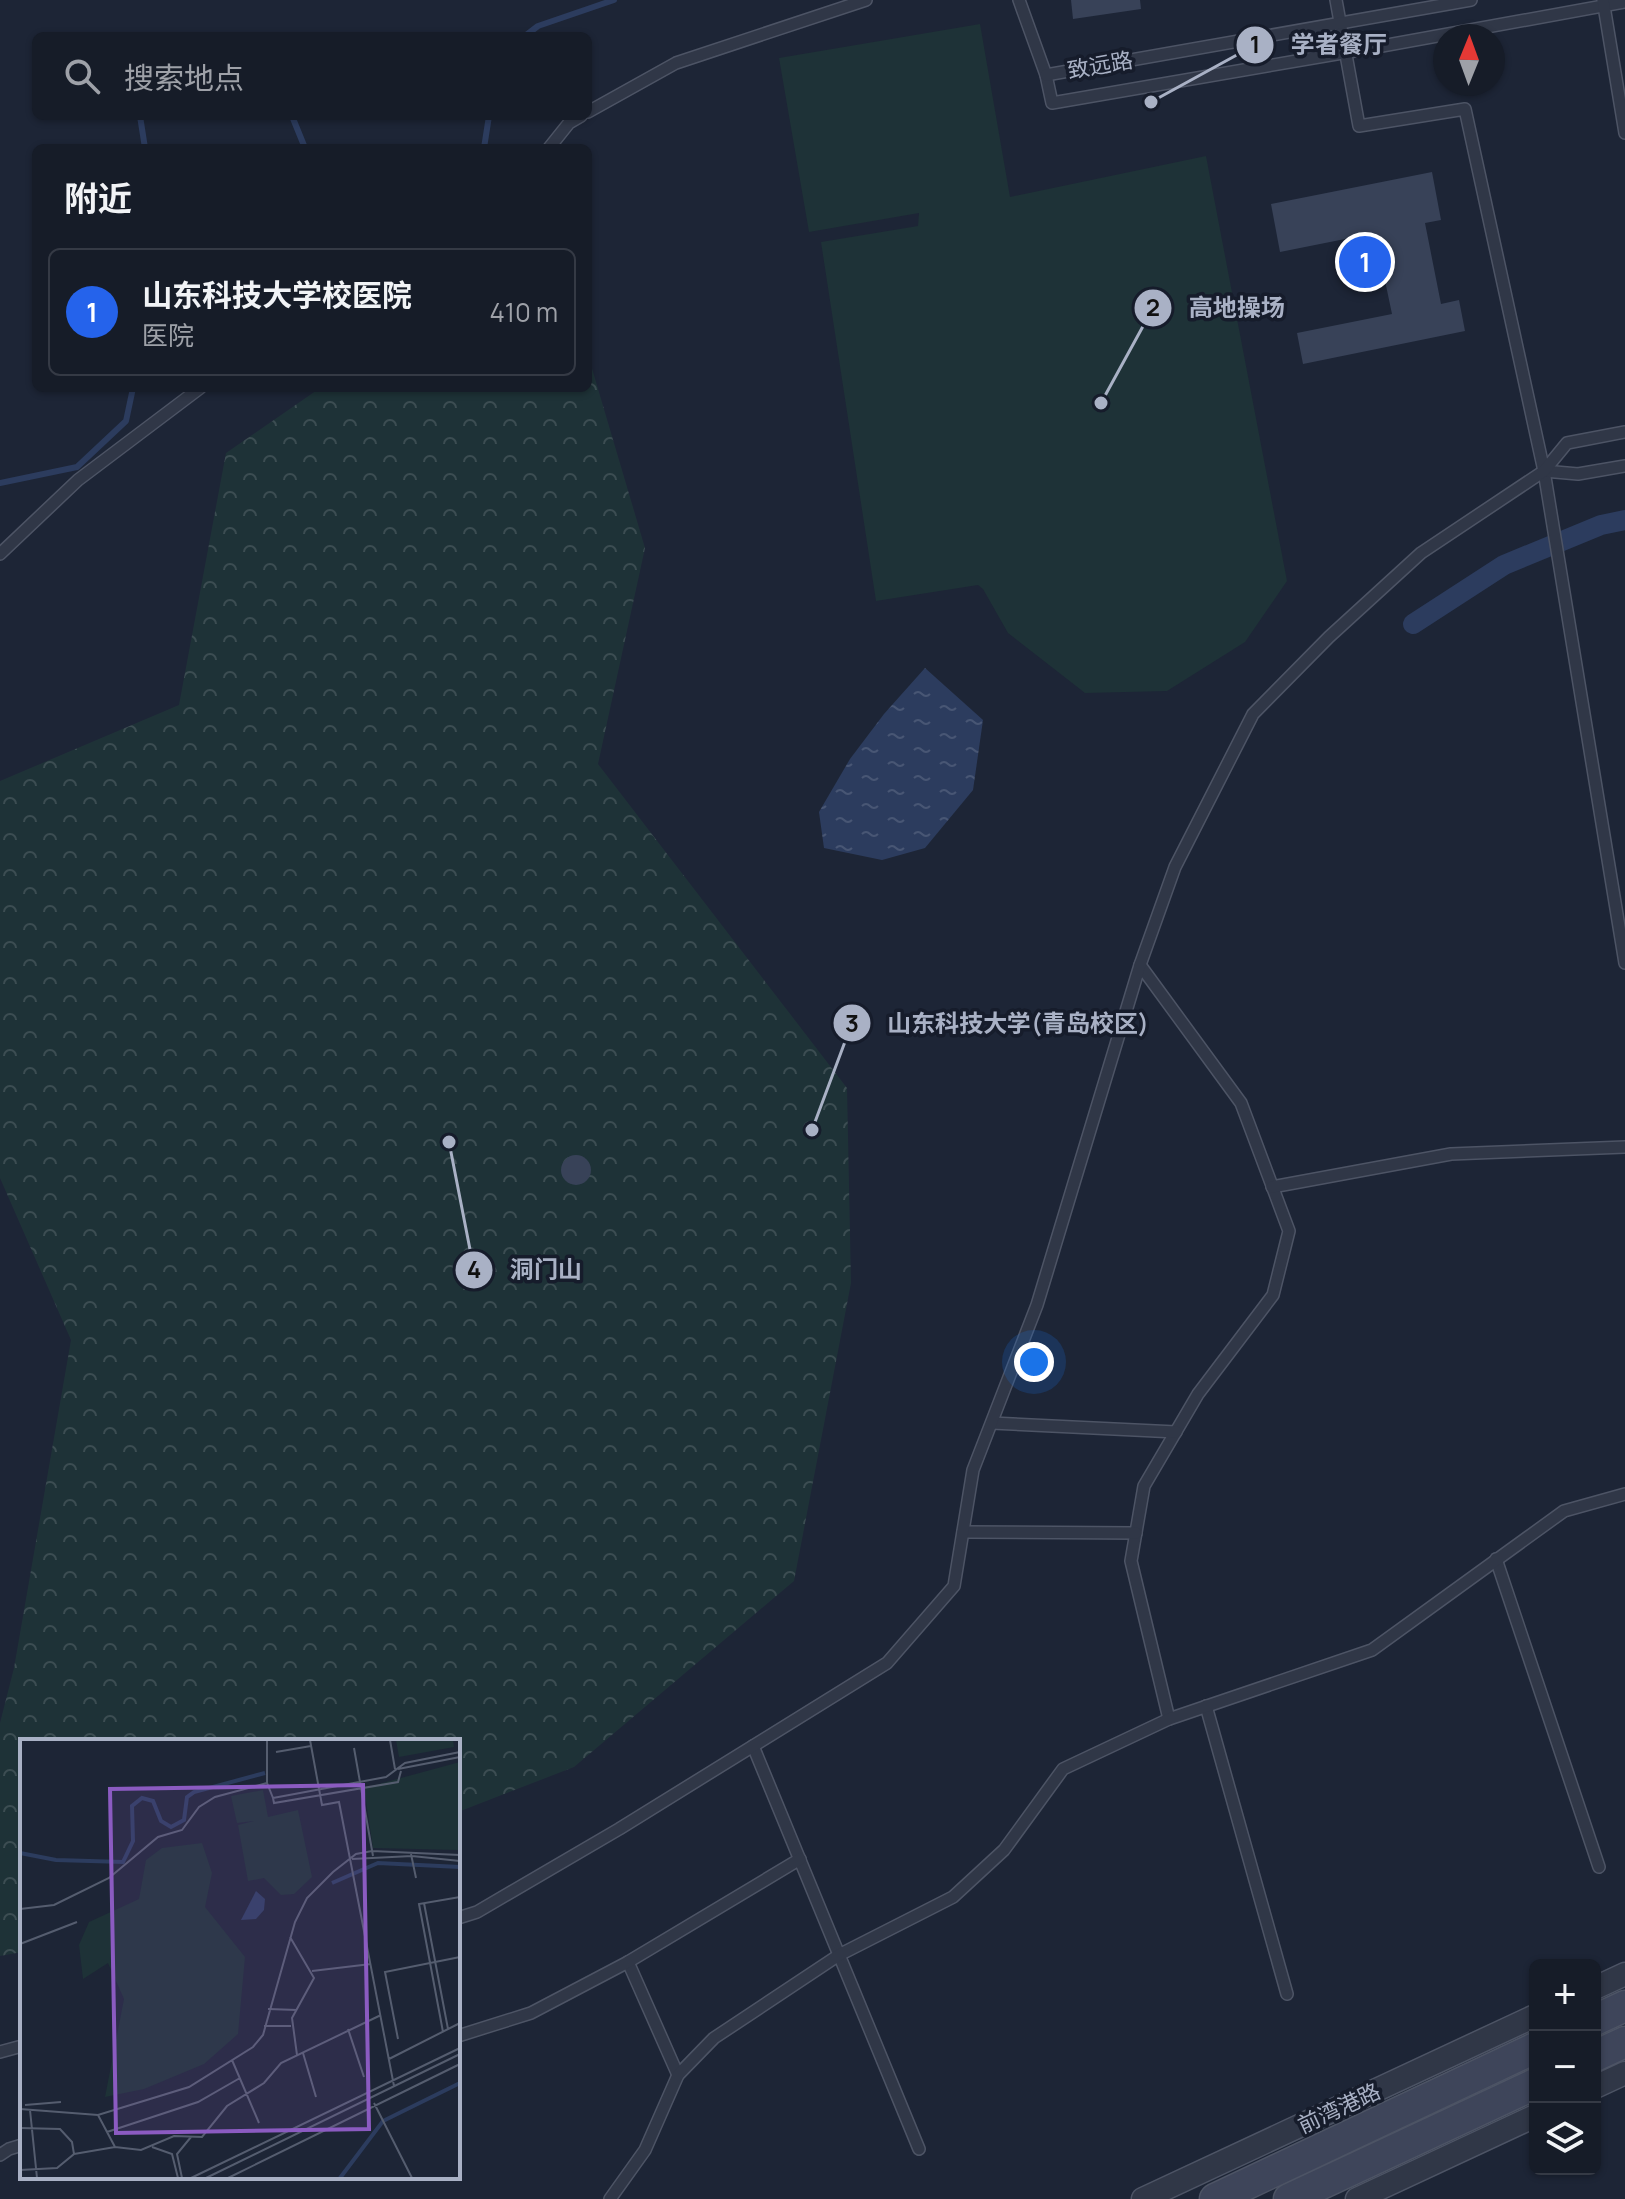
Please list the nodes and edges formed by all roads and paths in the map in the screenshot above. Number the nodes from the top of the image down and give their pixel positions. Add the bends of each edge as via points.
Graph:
1 (866, 0) edge
2 (1019, 0) edge
3 (1336, 0) edge
4 (1471, 0) edge
5 (1625, 2) edge
6 (1603, 3) edge
7 (1340, 23) junction
8 (1345, 53) junction
9 (1046, 75) junction
10 (592, 110) edge
11 (574, 120) edge
12 (1625, 133) edge
13 (552, 144) edge
14 (195, 392) edge
15 (1625, 432) edge
16 (1625, 466) edge
17 (1544, 471) junction
18 (0, 554) edge
19 (1625, 963) edge
20 (1140, 965) junction
21 (1625, 1147) edge
22 (1272, 1187) junction
23 (992, 1423) junction
24 (1176, 1432) junction
25 (1625, 1494) edge
26 (963, 1532) junction
27 (1136, 1533) junction
28 (1496, 1559) junction
29 (1206, 1706) junction
30 (1169, 1719) junction
31 (753, 1746) junction
32 (800, 1859) junction
33 (1599, 1867) dead end
34 (460, 1917) edge
35 (839, 1955) junction
36 (628, 1962) junction
37 (1625, 1974) edge
38 (1601, 1985) edge
39 (1287, 1994) dead end
40 (1625, 2006) edge
41 (1601, 2017) edge
42 (1529, 2019) edge
43 (460, 2035) edge
44 (1625, 2042) edge
45 (20, 2047) edge
46 (1529, 2051) edge
47 (0, 2052) edge
48 (1601, 2053) edge
49 (1625, 2073) edge
50 (678, 2075) junction
51 (1601, 2084) edge
52 (1529, 2087) edge
53 (1529, 2119) edge
54 (20, 2146) edge
55 (919, 2149) dead end
56 (0, 2155) edge
57 (610, 2199) edge
58 (1143, 2199) edge
59 (1215, 2199) edge
60 (1289, 2199) edge
61 (1357, 2199) edge

1 - 10 lane via 676,63
2 - 9 lane
3 - 7 lane
4 - 7 lane, 致远路
5 - 6 lane, 致远路
6 - 8 lane, 致远路
6 - 12 lane
7 - 8 lane
7 - 9 lane, 致远路
8 - 9 lane, 致远路 via 1052,103
8 - 17 lane via 1359,126 1465,109
11 - 13 lane
14 - 18 lane via 78,480
15 - 17 lane via 1567,443
16 - 17 lane via 1578,474
17 - 19 lane
17 - 20 lane via 1421,553 1253,714 1175,867
20 - 22 lane via 1241,1103
20 - 23 lane via 1037,1305
21 - 22 lane via 1451,1154
22 - 24 lane via 1289,1231 1273,1295 1198,1394
23 - 24 lane
23 - 26 lane via 973,1470
24 - 27 lane via 1144,1486
25 - 28 lane via 1564,1511
26 - 27 lane
26 - 31 lane via 954,1586 887,1663
27 - 30 lane via 1131,1561
28 - 29 lane via 1372,1650
28 - 33 lane
29 - 30 lane
29 - 39 lane
30 - 35 lane via 1063,1769 1004,1850 953,1897
31 - 32 lane
31 - 34 lane
32 - 35 lane
32 - 36 lane
35 - 50 lane via 714,2038
35 - 55 lane
36 - 43 lane via 531,2013
36 - 50 lane
37 - 38 street
40 - 41 main road
42 - 58 street, 前湾港路
44 - 48 main road
45 - 47 lane
46 - 59 main road, 前湾港路
49 - 51 street
50 - 57 lane via 645,2150
52 - 60 main road
53 - 61 street
54 - 56 lane

